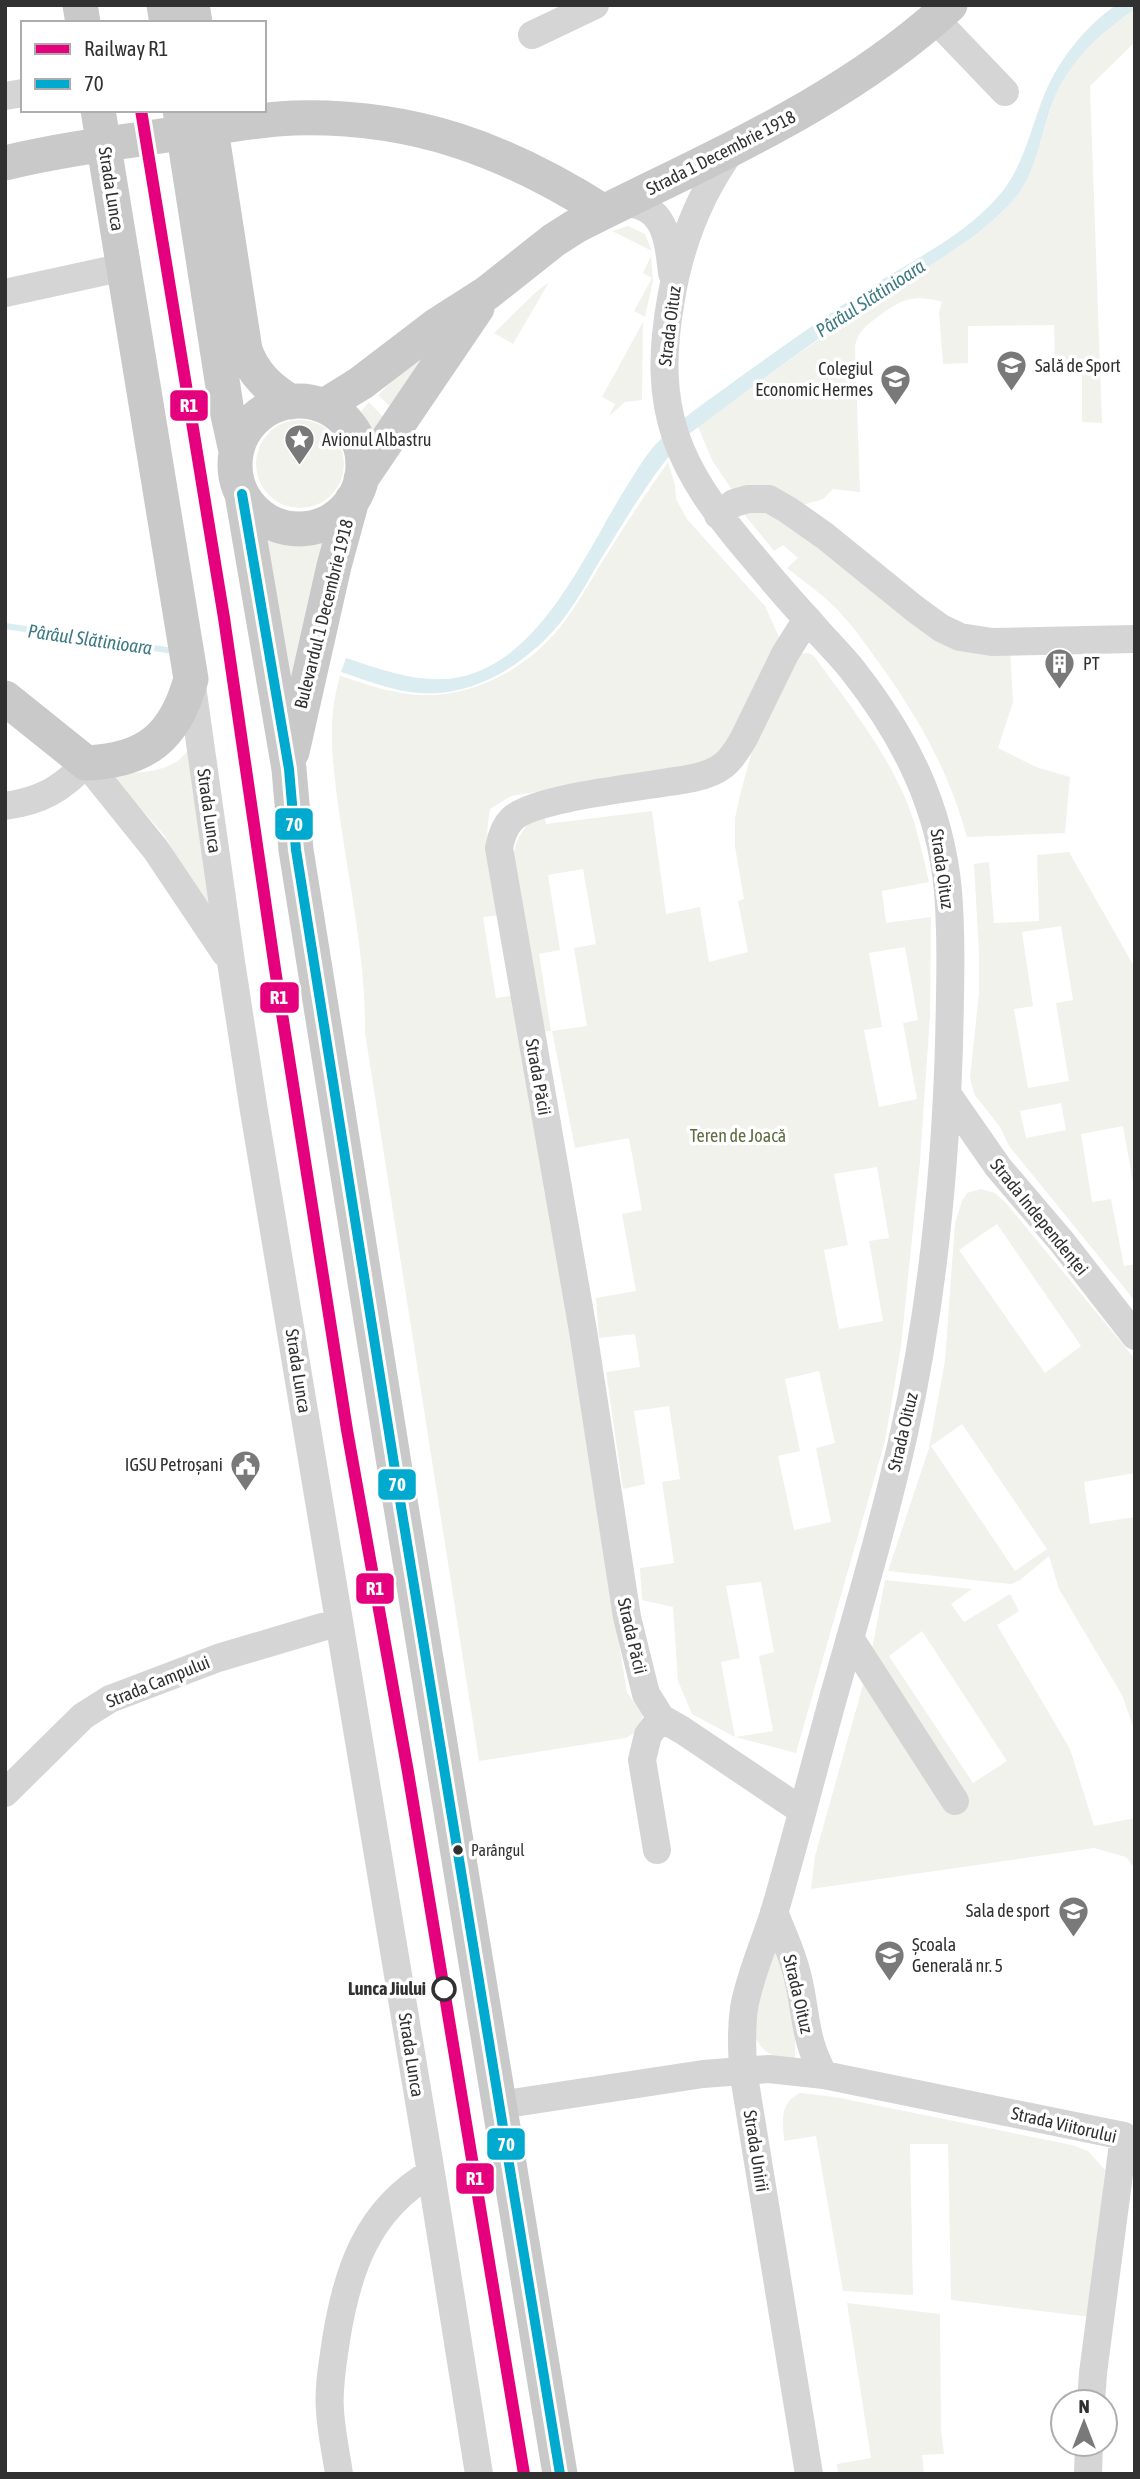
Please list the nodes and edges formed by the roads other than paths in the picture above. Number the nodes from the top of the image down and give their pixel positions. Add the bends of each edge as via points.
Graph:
1 (595, 5) edge
2 (942, 12) edge
3 (531, 34) dead end
4 (1005, 92) dead end
5 (98, 112) edge
6 (180, 112) edge
7 (208, 112) edge
8 (733, 148) junction
9 (5, 163) edge
10 (613, 207) junction
11 (124, 267) junction
12 (674, 282) junction
13 (5, 293) edge
14 (487, 293) junction
15 (307, 404) junction
16 (236, 451) junction
17 (357, 490) junction
18 (242, 494) junction
19 (718, 515) junction
20 (807, 619) junction
21 (1135, 639) edge
22 (191, 679) junction
23 (5, 698) edge
24 (86, 763) junction
25 (289, 769) junction
26 (5, 806) edge
27 (231, 961) junction
28 (948, 1095) junction
29 (998, 1167) junction
30 (943, 1172) junction
31 (1135, 1336) edge
32 (339, 1622) junction
33 (850, 1638) junction
34 (661, 1718) junction
35 (5, 1793) edge
36 (955, 1801) dead end
37 (801, 1810) junction
38 (657, 1850) dead end
39 (774, 1912) junction
40 (743, 2070) junction
41 (824, 2075) junction
42 (500, 2105) junction
43 (431, 2173) junction
44 (1092, 2388) edge
45 (340, 2474) edge
46 (479, 2474) edge
47 (560, 2474) edge
48 (809, 2474) edge

1 - 3 street
2 - 4 street
2 - 8 main road, Strada 1 Decembrie 1918 via 841,90
5 - 11 main road, Strada Lunca
6 - 16 main road
7 - 15 main road via 245,350 258,376 271,388
8 - 10 main road, Strada 1 Decembrie 1918
8 - 12 street, Strada Oituz via 692,219
9 - 10 main road via 253,121 362,121 458,139
10 - 12 street via 634,203 647,208 662,224
10 - 14 main road, Strada 1 Decembrie 1918 via 554,240
11 - 13 street
11 - 22 main road, Strada Lunca
12 - 19 street, Strada Oituz via 664,352 665,387 676,437
14 - 15 main road, Strada 1 Decembrie 1918 via 361,383
14 - 17 main road, Strada 1 Decembrie 1918
15 - 16 main road via 276,406 256,418
15 - 17 main road via 342,418 356,436 362,457
16 - 18 main road
17 - 18 main road via 337,516 317,526 295,529 264,518
17 - 25 main road, Bulevardul 1 Decembrie 1918 via 315,646
18 - 25 main road, Bulevardul 1 Decembrie 1918
19 - 20 street, Strada Oituz
19 - 21 street via 741,501 769,499 932,622 960,637 992,642
20 - 28 street, Strada Oituz via 877,703 915,768 933,810 944,853 948,897
20 - 34 street, Strada Păcii via 744,738 721,768 692,779 542,804 513,818 501,835 499,848 627,1617 646,1694
22 - 24 main road via 178,716 154,743 126,758
22 - 27 street, Strada Lunca
23 - 24 main road
24 - 26 street via 68,783 48,795
24 - 27 street via 156,850
25 - 42 main road, Bulevardul 1 Decembrie 1918 via 298,863
27 - 32 street, Strada Lunca
28 - 29 street, Strada Independenței
28 - 30 street, Strada Oituz
29 - 30 street via 969,1162
29 - 31 street, Strada Independenței
30 - 33 street, Strada Oituz via 914,1386
32 - 35 street, Strada Campului via 218,1658 110,1699 83,1716
32 - 43 street, Strada Lunca
33 - 36 street
33 - 37 street, Strada Oituz
34 - 37 street
34 - 38 street via 648,1735 642,1760
37 - 39 street, Strada Oituz
39 - 40 street, Strada Oituz via 744,2008
39 - 41 street, Strada Oituz via 797,1975 808,2038
40 - 41 street, Strada Viitorului
40 - 42 street
40 - 48 street, Strada Unirii
41 - 44 street, Strada Viitorului via 1124,2136
42 - 47 main road, Bulevardul 1 Decembrie 1918
43 - 45 street via 398,2196 382,2216 356,2258 343,2297 330,2408
43 - 46 street, Strada Lunca

